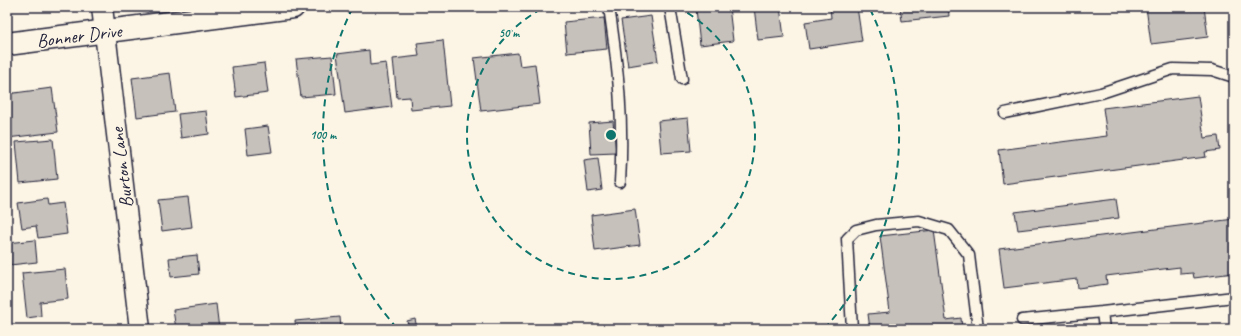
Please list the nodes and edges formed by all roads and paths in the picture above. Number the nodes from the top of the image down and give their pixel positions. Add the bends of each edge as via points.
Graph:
1 (102, 7) edge
2 (294, 7) edge
3 (609, 7) edge
4 (670, 7) edge
5 (105, 31) junction
6 (7, 44) edge
7 (1234, 77) edge
8 (682, 79) dead end
9 (1005, 112) dead end
10 (620, 182) dead end
11 (1234, 297) edge
12 (1102, 312) junction
13 (1022, 320) dead end
14 (140, 329) edge
15 (852, 329) edge
16 (978, 329) edge
17 (1104, 329) edge

1 - 5 street, Burton Lane
2 - 5 street, Bonner Drive
3 - 10 lane via 620,87
4 - 8 lane
5 - 6 street, Bonner Drive
5 - 14 street, Burton Lane
7 - 9 lane via 1212,70 1173,69 1101,93
11 - 12 lane
12 - 13 lane
12 - 17 lane
15 - 16 lane via 847,239 856,230 876,225 919,221 949,230 969,255

